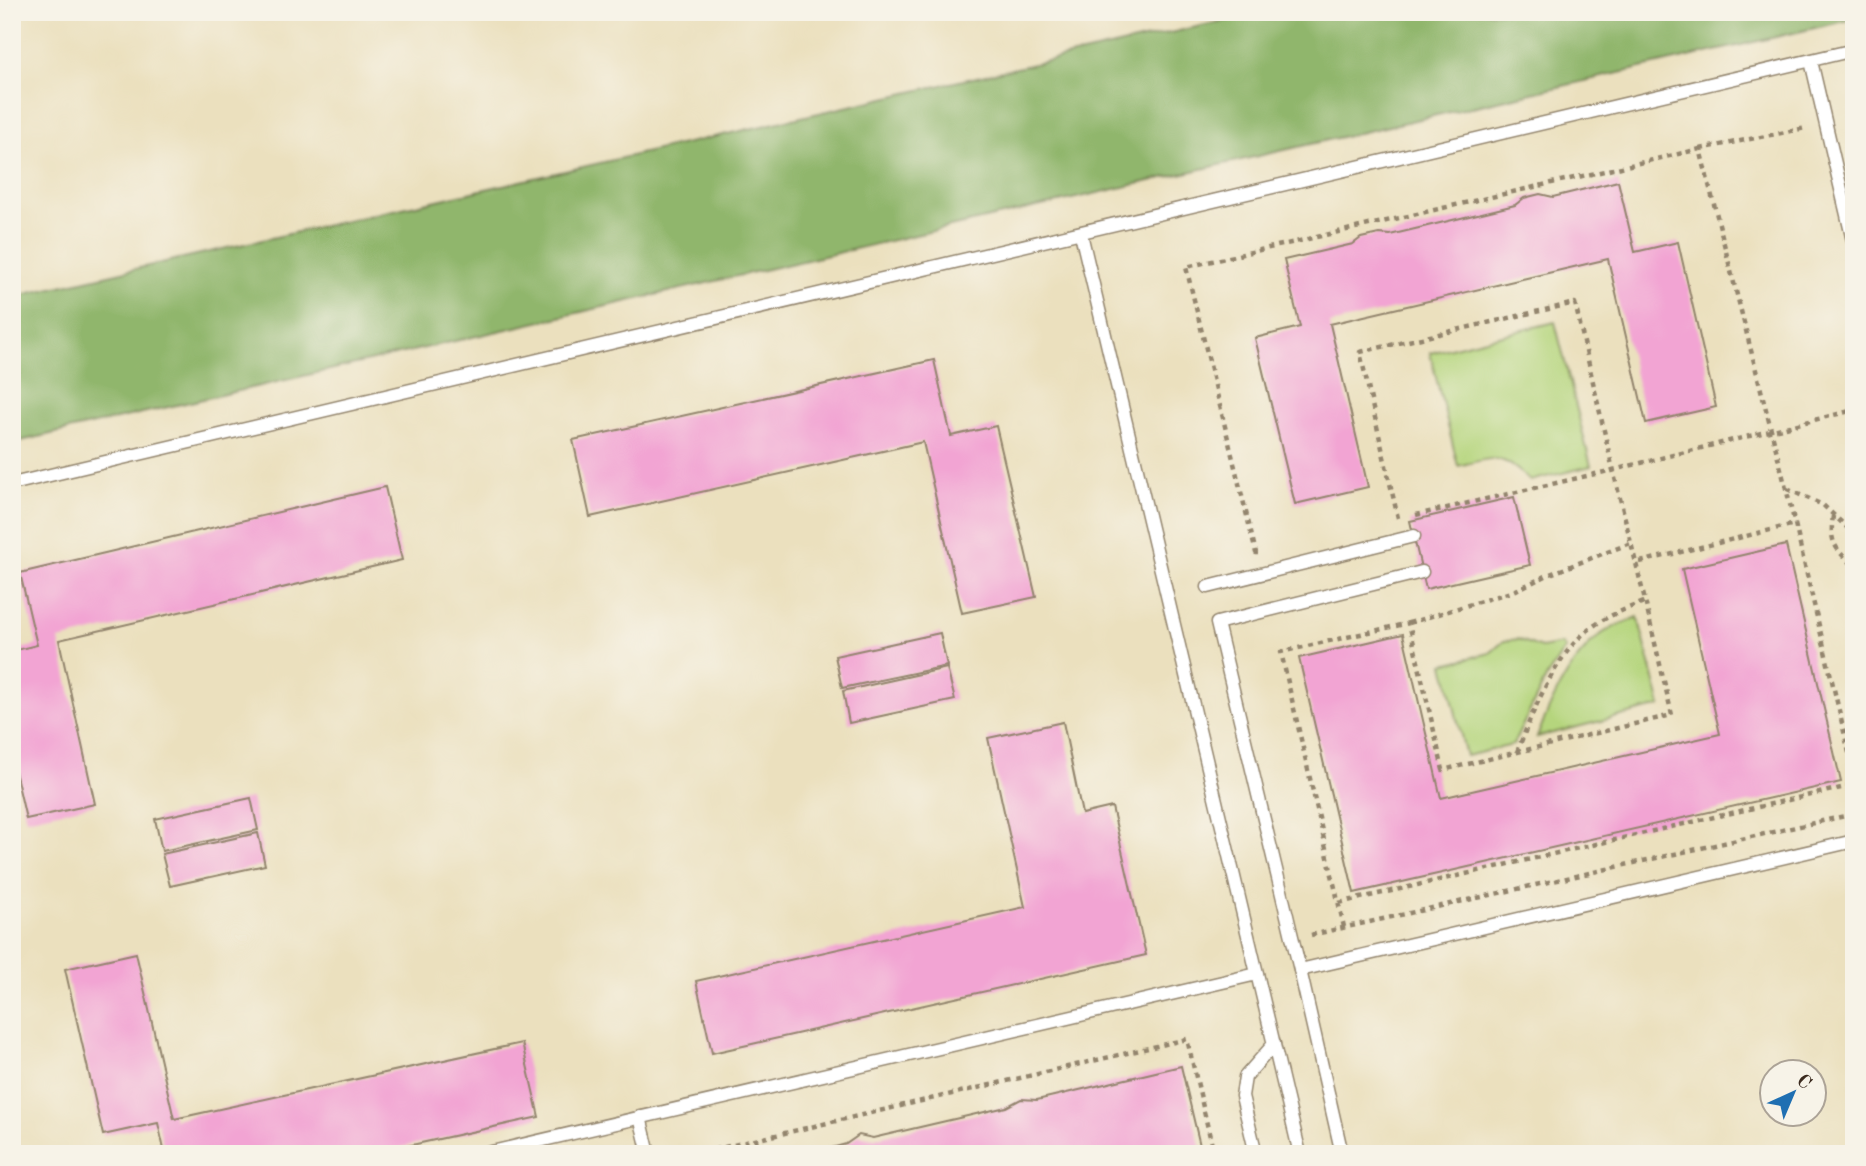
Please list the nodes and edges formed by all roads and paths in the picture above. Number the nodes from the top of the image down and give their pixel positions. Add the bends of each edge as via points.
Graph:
1 (1854, 50) edge
2 (1811, 61) junction
3 (1825, 124) junction
4 (1700, 149) junction
5 (1081, 234) junction
6 (1854, 245) edge
7 (1854, 410) edge
8 (1772, 432) junction
9 (1613, 470) junction
10 (12, 484) edge
11 (1786, 488) junction
12 (1833, 515) junction
13 (1795, 524) junction
14 (1854, 534) edge
15 (1414, 536) dead end
16 (1631, 543) junction
17 (1269, 550) dead end
18 (1636, 563) junction
19 (1854, 567) edge
20 (1422, 572) dead end
21 (1209, 587) dead end
22 (1644, 602) junction
23 (1409, 623) junction
24 (1517, 752) junction
25 (1854, 774) edge
26 (1854, 785) edge
27 (1854, 814) edge
28 (1854, 841) edge
29 (1339, 903) junction
30 (1344, 927) junction
31 (1292, 939) junction
32 (1300, 970) junction
33 (1257, 974) junction
34 (1274, 1044) junction
35 (640, 1117) junction
36 (715, 1152) edge
37 (483, 1154) edge
38 (649, 1154) edge
39 (695, 1154) edge
40 (1214, 1154) edge
41 (1256, 1154) edge
42 (1300, 1154) edge
43 (1342, 1154) edge

1 - 2 lane
2 - 3 lane
2 - 5 lane
3 - 4 path
3 - 6 lane
4 - 8 path
4 - 17 path via 1186,267 1256,553
5 - 10 lane
5 - 33 lane
7 - 8 path
8 - 9 path
8 - 11 path
9 - 9 path via 1398,519 1360,352 1575,303
9 - 16 path
11 - 12 path via 1823,505
11 - 13 path
12 - 14 path
12 - 19 path via 1830,534
13 - 18 path
13 - 25 path
15 - 21 lane
16 - 18 path
16 - 23 path via 1514,591
18 - 22 path
20 - 31 lane via 1217,623
22 - 24 path via 1611,614 1584,632 1546,687
22 - 24 path via 1672,715
23 - 24 path via 1443,770
23 - 29 path via 1281,652
26 - 29 path
27 - 30 path
28 - 32 lane
29 - 30 path
30 - 31 path
31 - 32 lane
32 - 43 lane
33 - 34 lane
33 - 35 lane
34 - 41 lane via 1245,1077 1242,1096
34 - 42 lane
35 - 37 lane
35 - 38 lane
36 - 39 path
36 - 40 path via 1187,1040

